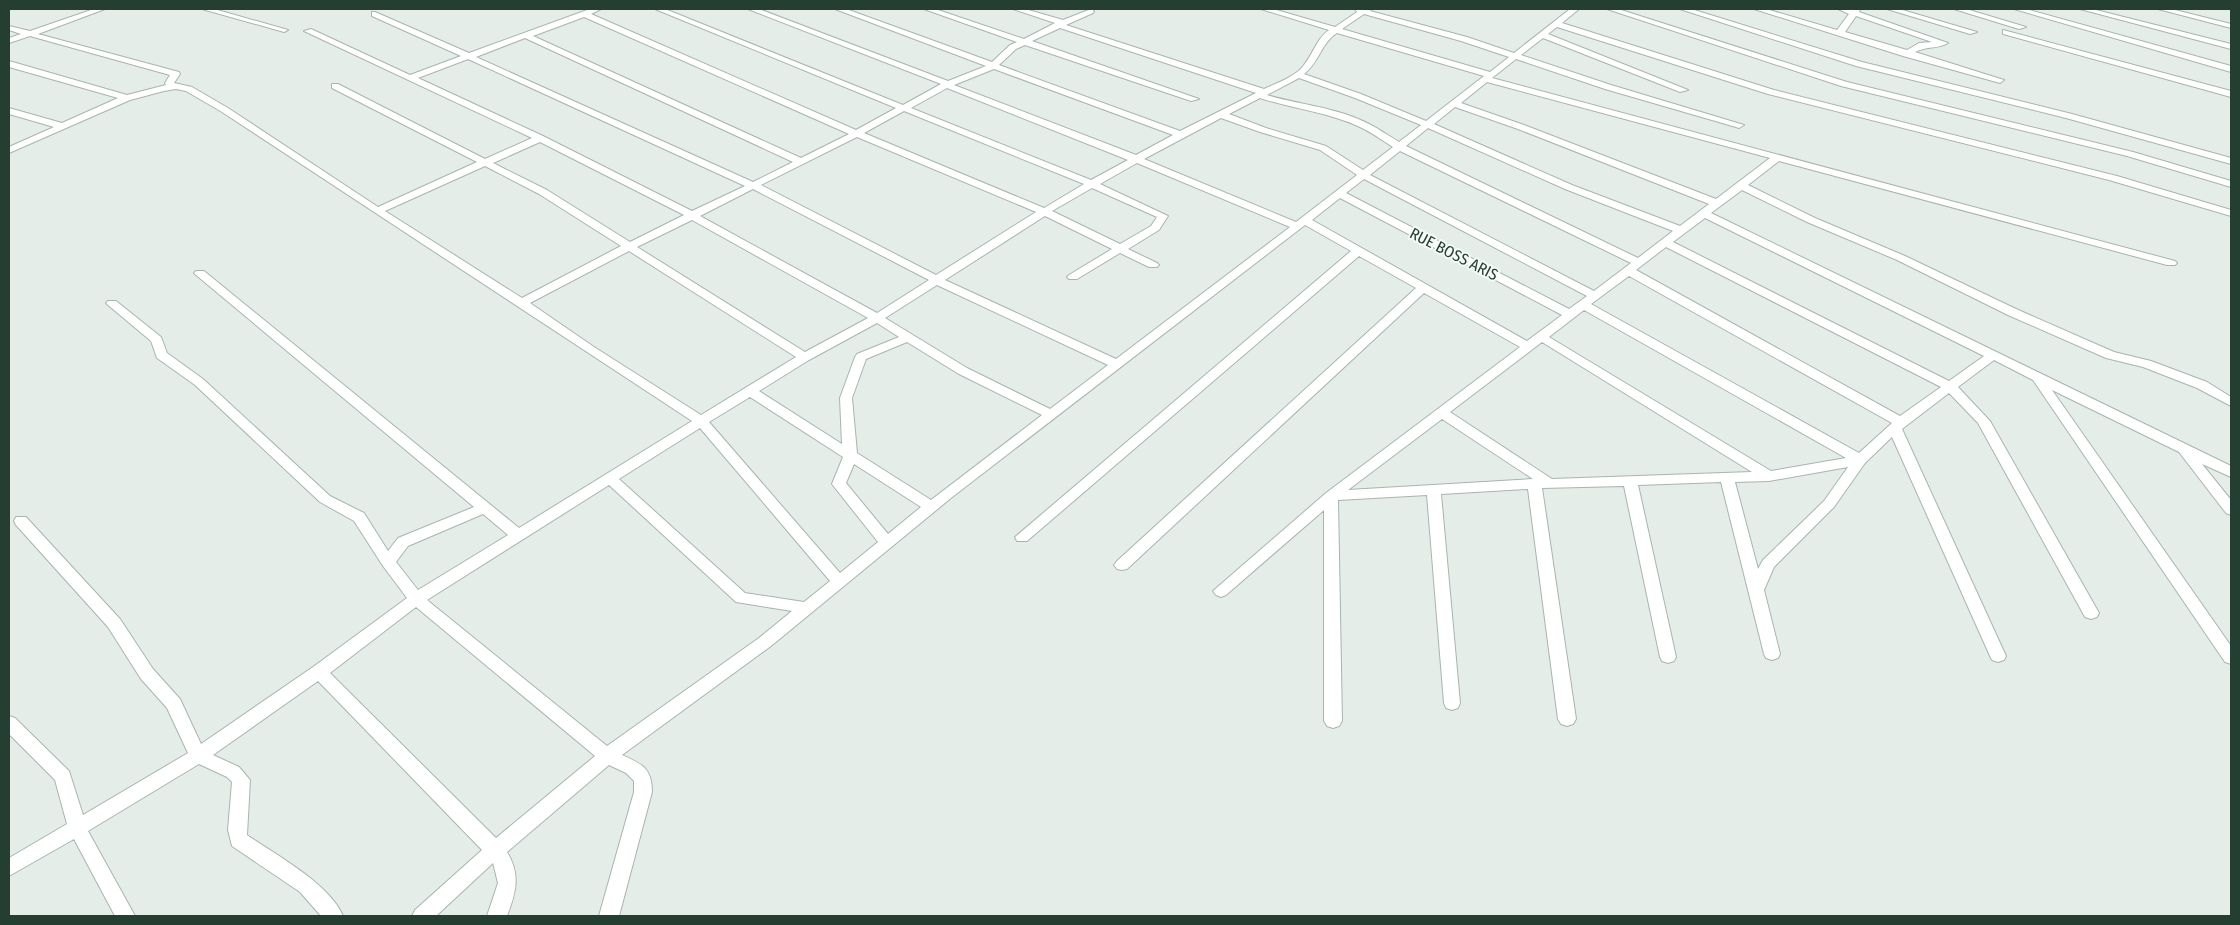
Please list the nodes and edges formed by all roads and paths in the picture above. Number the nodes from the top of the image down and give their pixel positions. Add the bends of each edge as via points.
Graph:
1 (101, 9) edge
2 (206, 9) edge
3 (597, 9) edge
4 (658, 9) edge
5 (752, 9) edge
6 (840, 9) edge
7 (928, 9) edge
8 (1017, 9) edge
9 (1265, 9) edge
10 (1575, 9) edge
11 (1611, 9) edge
12 (1684, 9) edge
13 (1758, 9) edge
14 (1842, 9) edge
15 (1891, 9) edge
16 (1958, 9) edge
17 (2018, 9) edge
18 (2084, 9) edge
19 (2162, 9) edge
20 (1361, 10) edge
21 (1090, 11) dead end
22 (1856, 11) edge
23 (375, 14) dead end
24 (584, 14) junction
25 (1061, 24) junction
26 (1556, 24) junction
27 (2231, 26) edge
28 (9, 28) edge
29 (284, 30) dead end
30 (1335, 30) junction
31 (308, 31) dead end
32 (1973, 32) dead end
33 (2006, 32) dead end
34 (31, 34) junction
35 (1840, 34) junction
36 (525, 35) junction
37 (1543, 35) junction
38 (9, 41) edge
39 (1024, 42) junction
40 (2076, 44) dead end
41 (2231, 47) edge
42 (1906, 54) junction
43 (469, 56) junction
44 (1515, 57) junction
45 (9, 64) edge
46 (993, 66) junction
47 (2231, 69) edge
48 (1298, 75) junction
49 (1489, 77) junction
50 (410, 78) junction
51 (2000, 80) dead end
52 (947, 85) junction
53 (179, 86) junction
54 (335, 86) dead end
55 (1683, 90) dead end
56 (1261, 94) junction
57 (2231, 94) edge
58 (127, 98) junction
59 (1194, 99) dead end
60 (1454, 104) junction
61 (904, 108) junction
62 (9, 111) edge
63 (1220, 114) junction
64 (1428, 123) junction
65 (1739, 125) dead end
66 (62, 126) junction
67 (856, 133) junction
68 (1180, 134) junction
69 (540, 138) junction
70 (1398, 147) junction
71 (9, 150) edge
72 (1777, 158) junction
73 (1136, 160) junction
74 (2231, 161) edge
75 (484, 162) junction
76 (801, 162) junction
77 (1363, 174) junction
78 (1092, 184) junction
79 (2231, 184) edge
80 (1740, 185) junction
81 (754, 186) junction
82 (1339, 194) junction
83 (1716, 203) junction
84 (377, 210) junction
85 (1045, 212) junction
86 (1703, 213) junction
87 (2231, 213) edge
88 (693, 216) junction
89 (1301, 223) junction
90 (1680, 230) junction
91 (1664, 242) junction
92 (628, 247) junction
93 (1121, 249) junction
94 (1358, 251) junction
95 (2171, 263) dead end
96 (1153, 265) dead end
97 (1632, 266) junction
98 (200, 273) dead end
99 (1073, 278) dead end
100 (937, 280) junction
101 (1423, 288) junction
102 (1594, 295) junction
103 (112, 303) dead end
104 (522, 303) junction
105 (1582, 304) junction
106 (1569, 314) junction
107 (877, 318) junction
108 (1540, 336) junction
109 (908, 337) junction
110 (1527, 346) junction
111 (1993, 355) junction
112 (805, 357) junction
113 (1116, 364) junction
114 (2038, 378) junction
115 (1951, 387) junction
116 (750, 391) junction
117 (2231, 402) edge
118 (1441, 412) junction
119 (1050, 414) junction
120 (702, 421) junction
121 (1898, 425) junction
122 (2184, 449) junction
123 (850, 456) junction
124 (1860, 460) junction
125 (2231, 472) edge
126 (1769, 476) junction
127 (1727, 477) junction
128 (610, 478) junction
129 (1630, 481) junction
130 (1542, 484) junction
131 (1434, 490) junction
132 (1331, 496) junction
133 (931, 507) junction
134 (484, 508) junction
135 (2231, 510) edge
136 (22, 521) dead end
137 (518, 535) junction
138 (1022, 537) dead end
139 (887, 543) junction
140 (388, 562) junction
141 (1122, 565) dead end
142 (838, 582) junction
143 (1756, 590) junction
144 (1221, 591) dead end
145 (416, 599) junction
146 (807, 608) junction
147 (2091, 613) dead end
148 (1772, 654) dead end
149 (1998, 656) dead end
150 (1668, 657) dead end
151 (2231, 658) edge
152 (319, 672) junction
153 (1452, 704) dead end
154 (1333, 720) dead end
155 (1567, 720) dead end
156 (9, 723) edge
157 (198, 756) junction
158 (607, 756) junction
159 (77, 828) junction
160 (496, 851) junction
161 (9, 868) edge
162 (125, 916) edge
163 (333, 916) edge
164 (422, 916) edge
165 (497, 916) edge
166 (609, 916) edge

1 - 34 street
2 - 29 street
3 - 24 street
4 - 61 street
5 - 52 street
6 - 46 street
7 - 39 street
8 - 25 street
9 - 30 street
10 - 26 street
11 - 79 street via 1844,84 2130,154
12 - 74 street via 1859,64 2069,116
13 - 35 street
14 - 22 street
15 - 32 street
16 - 40 street
17 - 47 street
18 - 41 street
19 - 27 street
20 - 30 street
20 - 44 street
21 - 25 street
22 - 35 street via 1842,24
22 - 42 street via 1944,43 1922,45
23 - 43 street
24 - 36 street
24 - 67 street
25 - 39 street
25 - 56 street
26 - 37 street
26 - 87 street via 1771,92 2113,178
28 - 34 street
30 - 48 street via 1326,36 1307,68
30 - 49 street
31 - 50 street
33 - 57 street
34 - 38 street
34 - 53 street via 176,74 169,83
35 - 42 street
36 - 43 street
36 - 76 street
37 - 44 street
37 - 55 street
39 - 46 street via 1013,47
39 - 59 street
42 - 51 street
43 - 50 street
43 - 81 street
44 - 49 street
44 - 65 street
45 - 58 street
46 - 52 street
46 - 68 street
48 - 56 street
48 - 64 street via 1348,90
49 - 60 street
49 - 72 street
50 - 69 street
52 - 61 street
52 - 73 street
53 - 58 street
53 - 84 street via 225,110
54 - 75 street
56 - 63 street
56 - 70 street via 1364,125
58 - 66 street
60 - 64 street
60 - 83 street
61 - 67 street
61 - 78 street
62 - 66 street
63 - 68 street
63 - 77 street via 1323,148
64 - 70 street
64 - 90 street via 1610,205
66 - 71 street
67 - 76 street
67 - 85 street
68 - 73 street
69 - 75 street
69 - 88 street
70 - 77 street
70 - 97 street
72 - 80 street
72 - 95 street
73 - 78 street
73 - 89 street
75 - 84 street
75 - 92 street via 543,192
76 - 81 street
77 - 82 street
77 - 102 street
78 - 85 street
78 - 93 street via 1163,216 1155,228
80 - 83 street
80 - 117 street via 2012,312 2110,355 2147,364 2202,384
81 - 88 street
81 - 100 street
82 - 89 street
82 - 106 street, RUE BOSS ARIS
83 - 86 street
84 - 104 street
85 - 93 street
85 - 100 street
86 - 90 street
86 - 111 street
88 - 92 street
88 - 107 street
89 - 94 street
89 - 113 street
90 - 91 street
91 - 97 street
91 - 115 street
92 - 104 street
92 - 112 street
93 - 96 street
93 - 99 street
94 - 101 street
94 - 138 street
97 - 102 street
97 - 121 street
98 - 134 street
100 - 107 street
100 - 113 street
101 - 110 street
101 - 141 street
102 - 105 street
103 - 140 street via 157,340 162,355 200,382 325,499 359,517
104 - 120 street
105 - 106 street
105 - 124 street
106 - 108 street
107 - 109 street
107 - 112 street
108 - 110 street
108 - 126 street
109 - 119 street via 964,371
109 - 123 street via 861,357 846,398
110 - 118 street
111 - 114 street
111 - 115 street
112 - 116 street
113 - 119 street
114 - 122 street
114 - 151 street
115 - 121 street
115 - 147 street via 1983,421
116 - 120 street
116 - 123 street
118 - 130 street
118 - 132 street
119 - 133 street
120 - 128 street
120 - 142 street
121 - 124 street
121 - 149 street
122 - 125 street
122 - 135 street
123 - 133 street
123 - 139 street via 839,484
124 - 126 street
124 - 143 street via 1829,504 1768,564
126 - 127 street
127 - 129 street
127 - 143 street
128 - 137 street
128 - 146 street via 742,598
129 - 130 street
129 - 150 street
130 - 131 street
130 - 155 street
131 - 132 street
131 - 153 street
132 - 144 street
132 - 154 street
133 - 139 street
134 - 137 street
134 - 140 street via 403,542
136 - 157 street via 114,623 147,674 174,704
137 - 145 street
139 - 142 street
140 - 145 street
142 - 146 street
143 - 148 street
145 - 152 street
145 - 158 street
146 - 158 street
152 - 157 street
152 - 160 street
156 - 159 street via 63,776
157 - 159 street
157 - 163 street via 234,772 241,780 239,840 307,886
158 - 160 street
158 - 166 street via 632,768 643,778 644,792
159 - 161 street
159 - 162 street
160 - 164 street
160 - 165 street via 507,866 508,886

